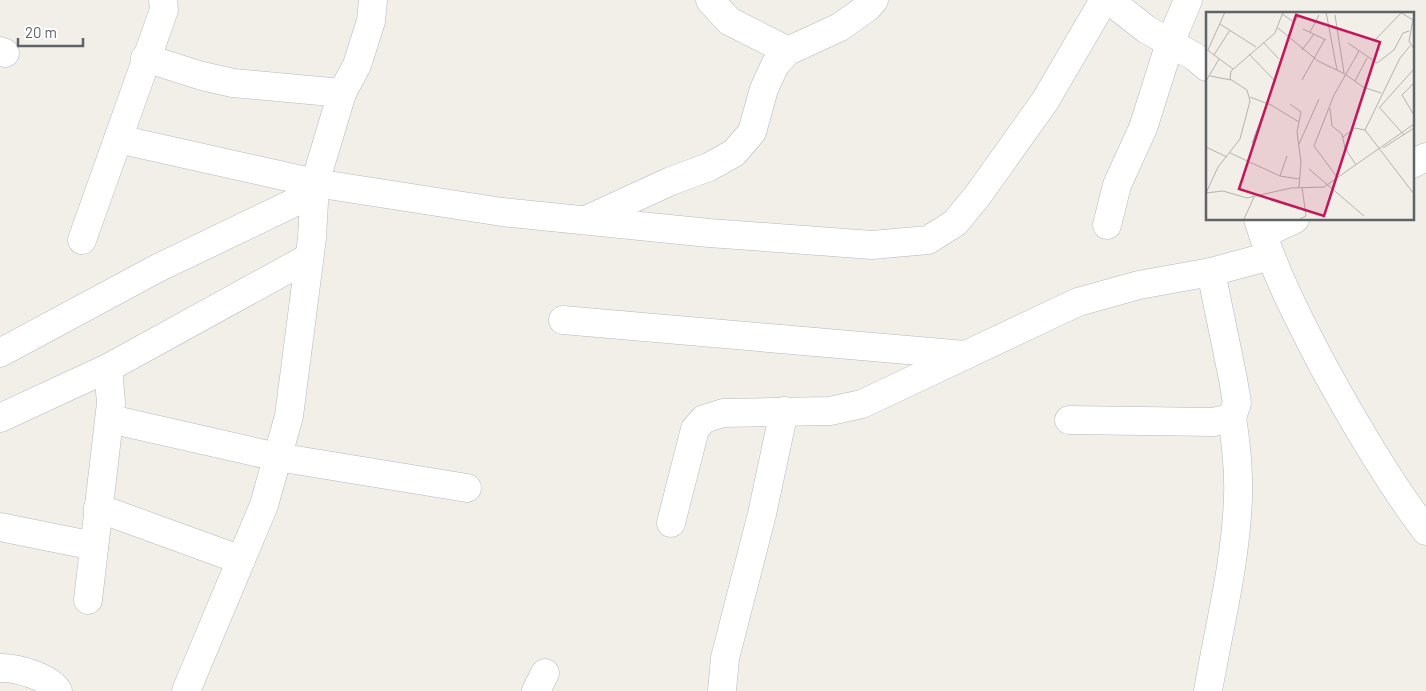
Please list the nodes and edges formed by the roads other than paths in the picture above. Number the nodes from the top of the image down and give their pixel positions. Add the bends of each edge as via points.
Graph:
1 (163, 0) edge
2 (373, 0) edge
3 (710, 0) edge
4 (874, 0) edge
5 (1104, 0) edge
6 (1109, 0) edge
7 (1188, 0) edge
8 (1170, 43) junction
9 (788, 52) junction
10 (145, 58) junction
11 (1206, 66) edge
12 (342, 93) junction
13 (118, 139) junction
14 (1426, 157) edge
15 (1414, 163) edge
16 (314, 193) junction
17 (1294, 220) edge
18 (586, 221) junction
19 (1108, 225) dead end
20 (1264, 236) edge
21 (82, 240) dead end
22 (310, 248) junction
23 (1211, 272) junction
24 (563, 320) dead end
25 (0, 353) edge
26 (967, 356) junction
27 (108, 368) junction
28 (784, 411) junction
29 (1232, 417) junction
30 (0, 418) edge
31 (110, 420) junction
32 (1069, 420) dead end
33 (278, 457) junction
34 (467, 488) dead end
35 (98, 508) junction
36 (671, 524) dead end
37 (0, 527) edge
38 (1426, 531) edge
39 (94, 546) junction
40 (241, 560) junction
41 (88, 600) dead end
42 (0, 668) edge
43 (58, 691) edge
44 (186, 691) edge
45 (722, 691) edge
46 (1208, 691) edge

1 - 10 street via 164,10
2 - 12 street via 371,21 357,65
3 - 9 street via 730,21
4 - 9 street via 840,27
5 - 18 street via 1045,101 978,195 955,223 928,240 872,245
6 - 8 street
7 - 8 street
8 - 11 street
8 - 19 street via 1143,128 1117,185
9 - 18 street via 775,65 764,89 752,132 734,153
10 - 12 street via 202,76 234,82
10 - 13 street
12 - 16 street
13 - 16 street
13 - 21 street
14 - 15 street
16 - 18 street
16 - 22 street
16 - 25 street via 156,269
17 - 20 street
20 - 23 street
20 - 38 street via 1293,309 1346,407 1396,491
22 - 27 street
22 - 33 street via 289,416
23 - 26 street via 1139,284 1078,302
23 - 29 street via 1234,379 1237,404
24 - 26 street
26 - 28 street via 862,404 830,410
27 - 30 street
27 - 31 street
28 - 36 street via 723,413 704,419 695,429
28 - 45 street via 762,514 725,658
29 - 32 street via 1214,422
29 - 46 street via 1238,480 1235,531
31 - 33 street
31 - 35 street
33 - 34 street
33 - 40 street via 264,505
35 - 39 street
35 - 40 street
37 - 39 street
39 - 41 street
40 - 44 street
42 - 43 street via 50,682

